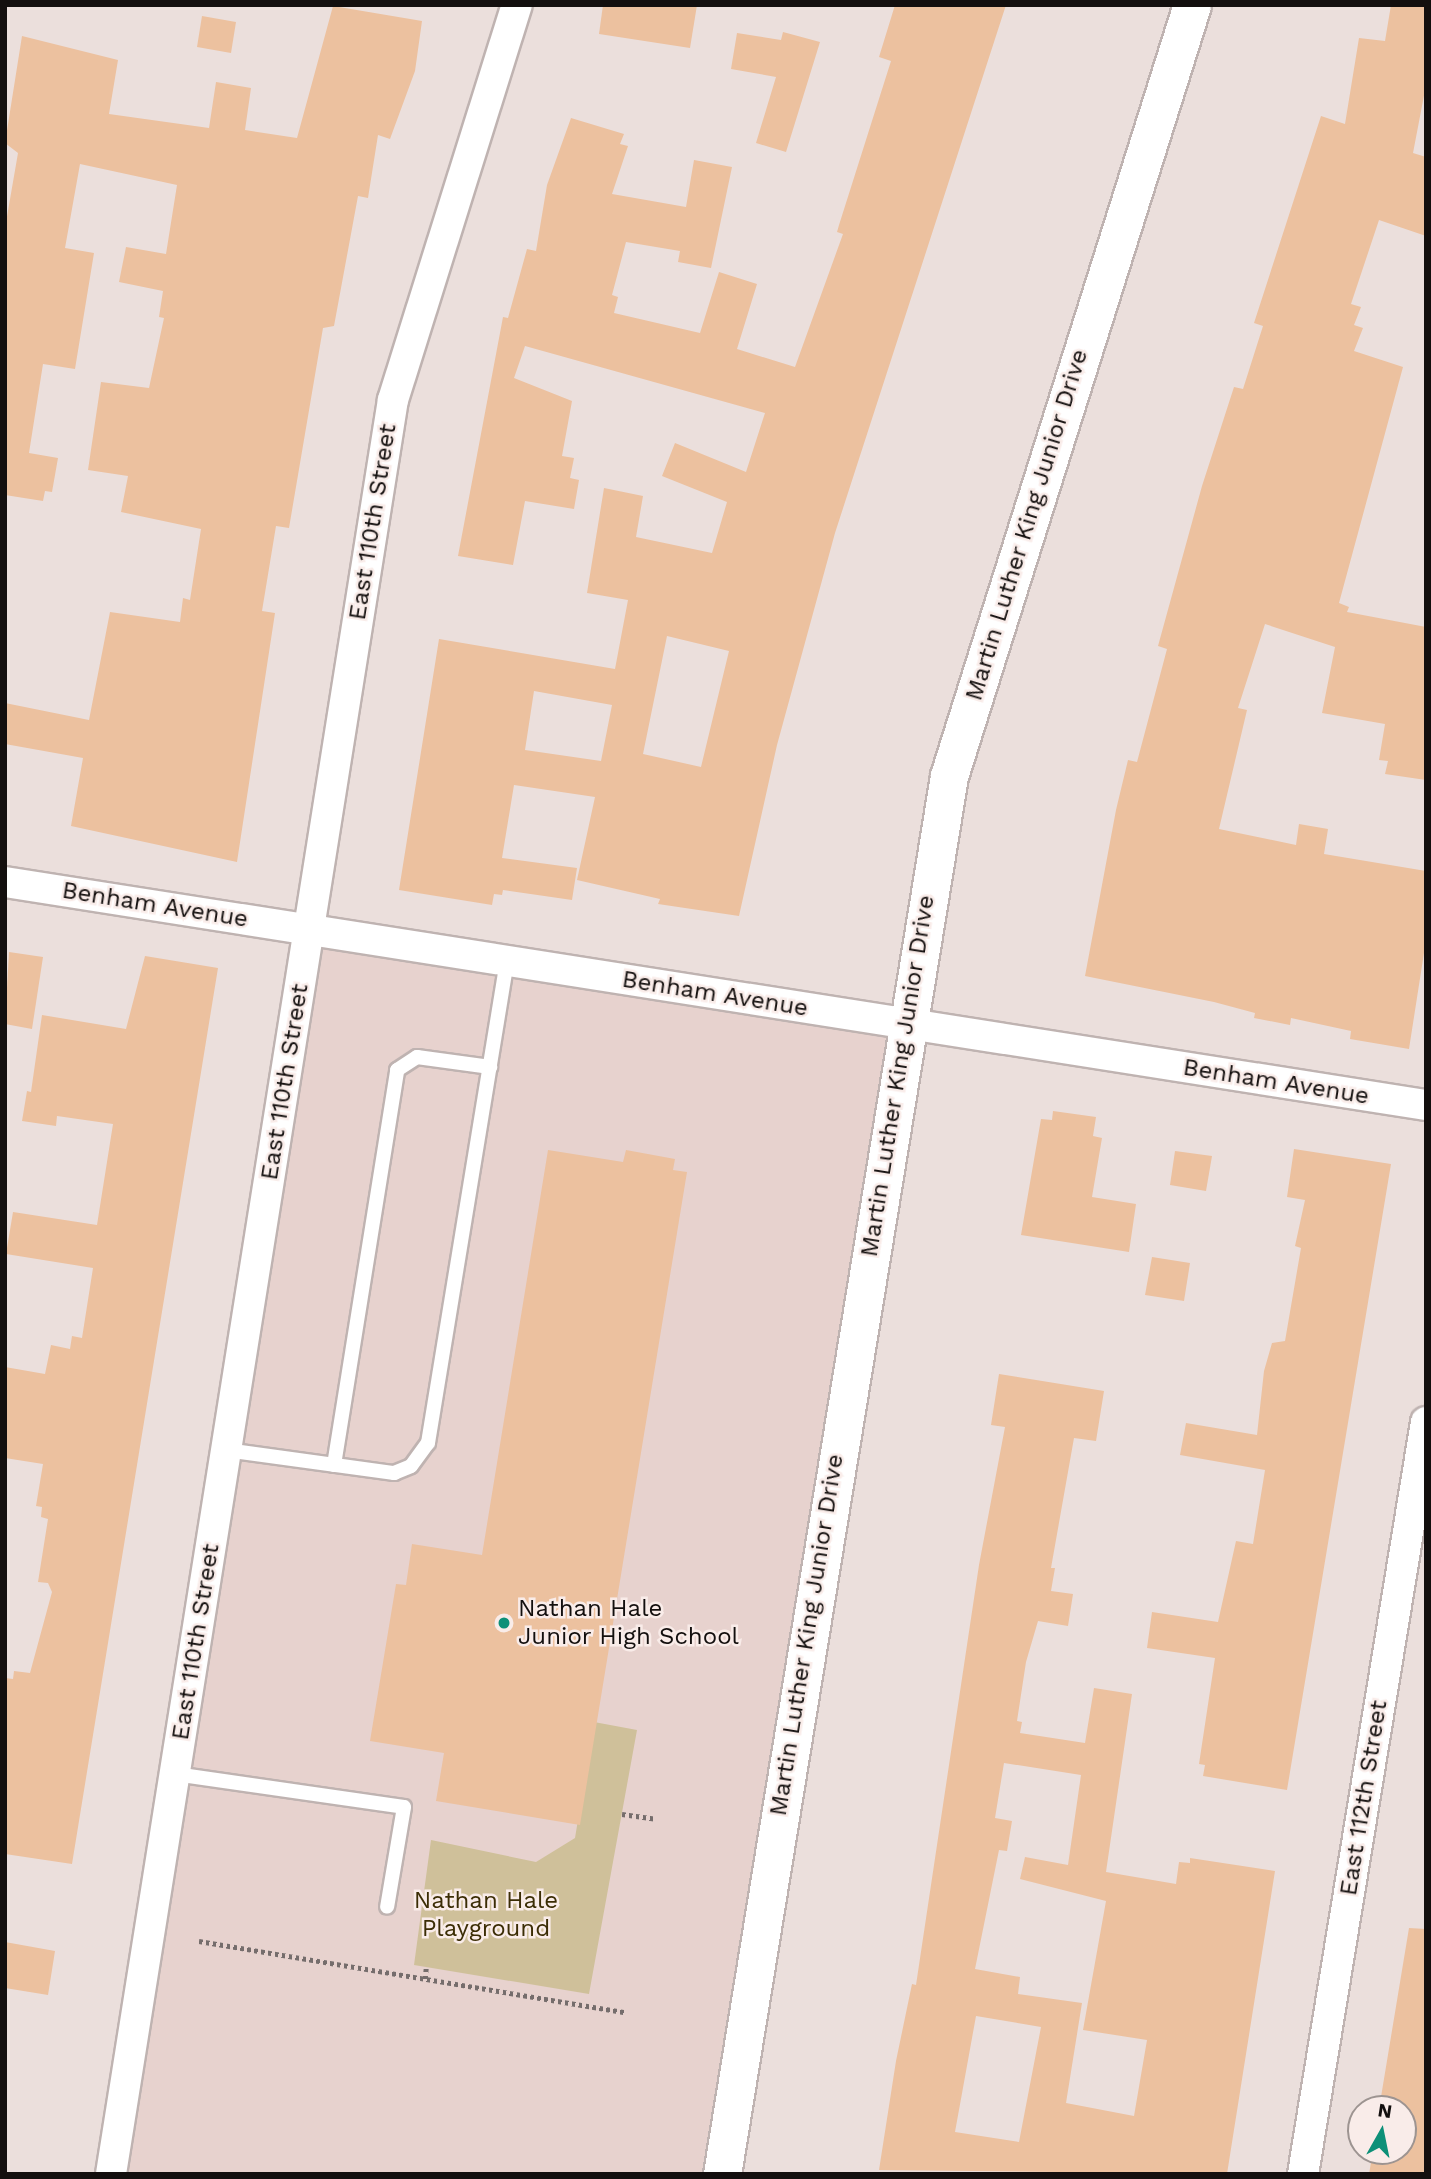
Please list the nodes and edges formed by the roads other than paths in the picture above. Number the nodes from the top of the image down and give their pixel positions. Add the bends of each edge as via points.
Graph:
1 (517, 5) edge
2 (1192, 5) edge
3 (5, 881) edge
4 (309, 929) junction
5 (507, 961) junction
6 (904, 1024) junction
7 (490, 1067) junction
8 (1426, 1105) edge
9 (1426, 1422) edge
10 (226, 1450) junction
11 (334, 1465) junction
12 (175, 1774) junction
13 (387, 1908) dead end
14 (111, 2174) edge
15 (722, 2174) edge
16 (1303, 2174) edge

1 - 4 street, East 110th Street via 393,400
2 - 6 street, Martin Luther King Junior Drive via 949,776
3 - 4 street, Benham Avenue
4 - 5 street, Benham Avenue
4 - 10 street, East 110th Street
5 - 6 street, Benham Avenue
5 - 7 lane
6 - 8 street, Benham Avenue
6 - 15 street, Martin Luther King Junior Drive
7 - 11 lane via 428,1443 411,1466 394,1473
7 - 11 lane via 417,1057 397,1070
9 - 16 street, East 112th Street
10 - 11 lane
10 - 12 street, East 110th Street
12 - 13 lane via 404,1807
12 - 14 street, East 110th Street

